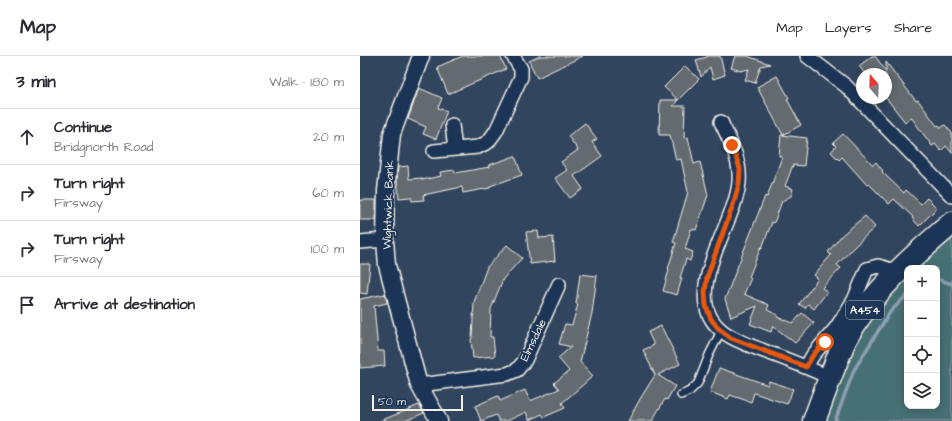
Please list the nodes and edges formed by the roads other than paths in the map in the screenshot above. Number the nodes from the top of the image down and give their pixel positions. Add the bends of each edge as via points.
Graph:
1 (421, 56) edge
2 (513, 56) edge
3 (807, 56) edge
4 (721, 122) dead end
5 (452, 125) dead end
6 (454, 149) junction
7 (434, 151) dead end
8 (952, 196) edge
9 (952, 223) edge
10 (385, 240) junction
11 (360, 242) edge
12 (898, 272) junction
13 (559, 284) dead end
14 (721, 330) junction
15 (806, 367) junction
16 (829, 377) junction
17 (419, 385) junction
18 (681, 395) dead end
19 (439, 421) edge
20 (814, 421) edge

1 - 10 street, Wightwick Bank via 392,134 386,191
2 - 6 street via 521,70 521,76 496,131 488,142 478,147
3 - 8 street via 846,86
4 - 14 street via 740,169 734,202 707,277 705,292 706,306 711,319
5 - 6 street
6 - 7 street
9 - 12 highway, A454
10 - 11 street
10 - 17 street, Wightwick Bank via 387,265
12 - 15 street via 878,266 867,269 854,300
12 - 16 highway, A454 via 870,301 847,336
13 - 17 street, Elmsdale via 525,360 517,370 507,374
14 - 15 street via 731,338
14 - 18 lane via 698,383
15 - 16 street
16 - 20 highway, A454
17 - 19 street, Wightwick Bank

